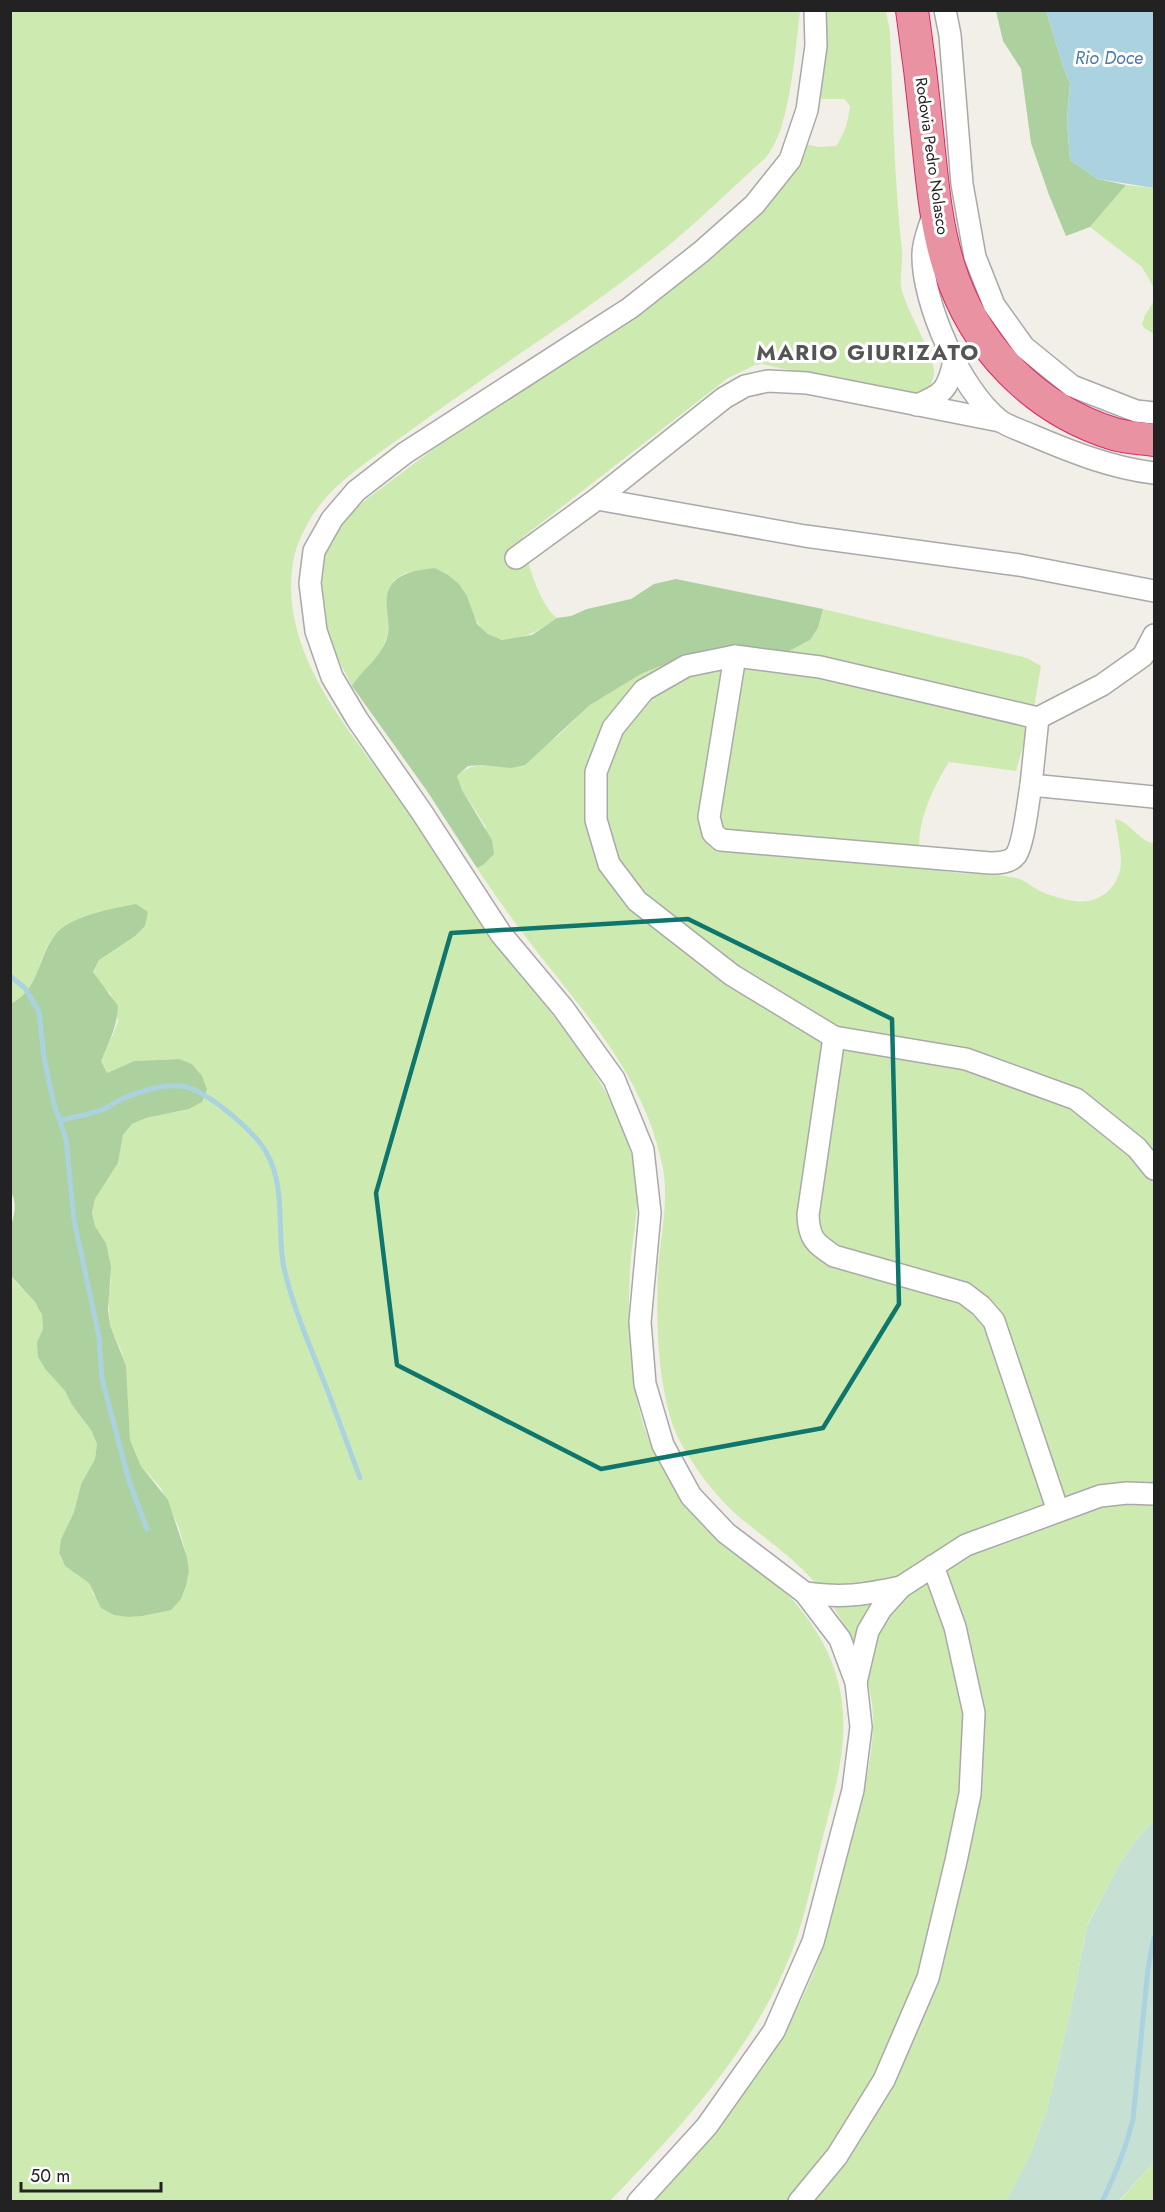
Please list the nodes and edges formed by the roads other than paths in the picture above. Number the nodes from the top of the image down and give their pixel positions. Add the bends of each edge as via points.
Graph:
1 (815, 10) edge
2 (912, 10) edge
3 (945, 10) edge
4 (935, 205) junction
5 (954, 361) junction
6 (917, 405) junction
7 (1155, 413) edge
8 (1000, 421) junction
9 (1155, 440) edge
10 (1155, 473) edge
11 (597, 499) junction
12 (516, 558) dead end
13 (1155, 591) edge
14 (1155, 635) edge
15 (735, 656) junction
16 (1038, 718) junction
17 (1031, 785) junction
18 (1155, 797) edge
19 (834, 1037) junction
20 (1155, 1169) edge
21 (1155, 1494) edge
22 (1058, 1511) junction
23 (933, 1566) junction
24 (901, 1587) junction
25 (805, 1593) junction
26 (856, 1682) junction
27 (638, 2202) edge
28 (799, 2202) edge

1 - 25 street via 816,46 807,110 790,160 754,205 630,308 405,453 356,491 332,519 314,551 310,583 316,631 332,677 357,719 501,934 563,1008 614,1079 643,1150 650,1212 640,1322 645,1384 663,1445 691,1496 726,1533
2 - 4 highway, Rodovia Pedro Nolasco
3 - 7 street via 962,184 975,257 994,305 1024,347 1072,386 1136,411
4 - 5 street via 923,252 925,279 930,303
4 - 9 highway, Rodovia Pedro Nolasco via 948,265 962,304 985,343 1017,379 1060,411 1115,434
5 - 6 street via 950,379 939,396
5 - 8 street via 973,392
6 - 8 street
6 - 11 street via 807,383 768,381 746,386 724,398
8 - 10 street via 1079,456
11 - 12 street
11 - 13 street via 805,536 1019,565
14 - 16 street via 1143,656 1102,685
15 - 16 street via 820,667
15 - 17 street via 709,817 713,832 721,840 1003,862 1015,856 1020,844
15 - 19 street via 686,666 644,690 613,728 596,772 596,820 609,864 637,901 732,975
16 - 17 street
17 - 18 street
19 - 20 street via 966,1059 1076,1099 1137,1148
19 - 22 street via 809,1230 817,1245 834,1256 964,1293 981,1306 994,1321
21 - 22 street via 1100,1496
22 - 23 street via 966,1545
23 - 24 street
23 - 28 street via 955,1627 974,1713 970,1794 956,1862 928,1978 884,2080 837,2156
24 - 25 street via 863,1595
24 - 26 street via 868,1631
25 - 26 street via 840,1639
26 - 27 street via 861,1727 854,1790 813,1942 774,2031 707,2126

